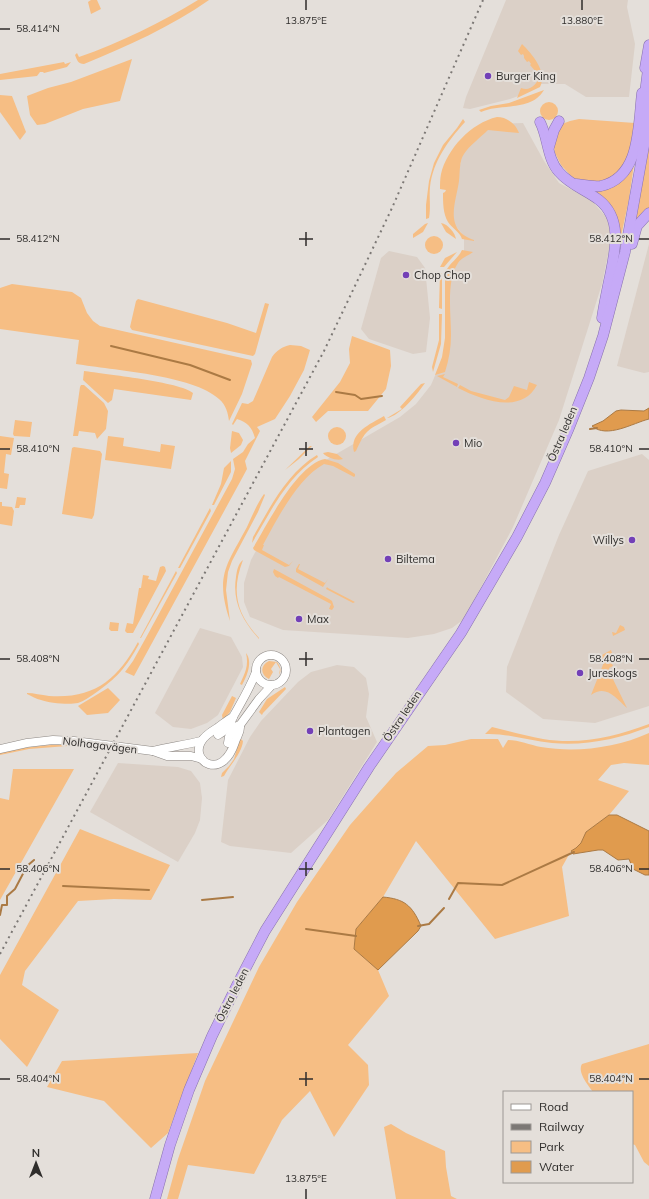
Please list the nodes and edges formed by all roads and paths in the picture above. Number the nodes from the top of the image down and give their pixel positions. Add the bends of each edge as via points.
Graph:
1 (649, 45) edge
2 (649, 61) edge
3 (649, 96) edge
4 (559, 121) dead end
5 (540, 122) dead end
6 (549, 148) junction
7 (572, 184) junction
8 (649, 213) edge
9 (614, 295) junction
10 (598, 335) junction
11 (256, 672) junction
12 (272, 685) junction
13 (233, 717) junction
14 (240, 725) junction
15 (218, 735) junction
16 (204, 739) junction
17 (228, 743) junction
18 (0, 749) edge
19 (153, 751) junction
20 (229, 756) junction
21 (202, 760) junction
22 (369, 767) junction
23 (155, 1199) edge

1 - 7 highway via 632,160 626,170 601,186
2 - 10 highway, Östra leden via 640,145 621,250
3 - 9 highway, Östra leden via 644,146 625,252
4 - 6 highway
5 - 6 highway
6 - 7 highway via 553,164
7 - 10 highway via 600,201 610,212 614,222 615,252
8 - 9 highway via 638,226
9 - 22 highway, Östra leden via 589,378 569,428 545,483 517,537 461,633
10 - 22 highway, Östra leden via 566,427 515,536 474,608
11 - 12 street via 259,680
11 - 12 street via 257,663 265,656 280,658 285,664 285,675 279,683
11 - 13 street, Nolhagavägen
12 - 14 street
13 - 15 street, Nolhagavägen via 231,724
13 - 16 street, Nolhagavägen
14 - 17 street via 232,731
14 - 20 street via 241,731
15 - 16 street via 210,735
15 - 17 street
16 - 19 street, Nolhagavägen
16 - 21 street via 199,750
17 - 20 street
18 - 19 street, Nolhagavägen via 53,740
19 - 21 street, Nolhagavägen via 167,756 185,756
20 - 21 street via 216,765 207,764
22 - 23 highway, Östra leden via 266,931 238,983 189,1090

